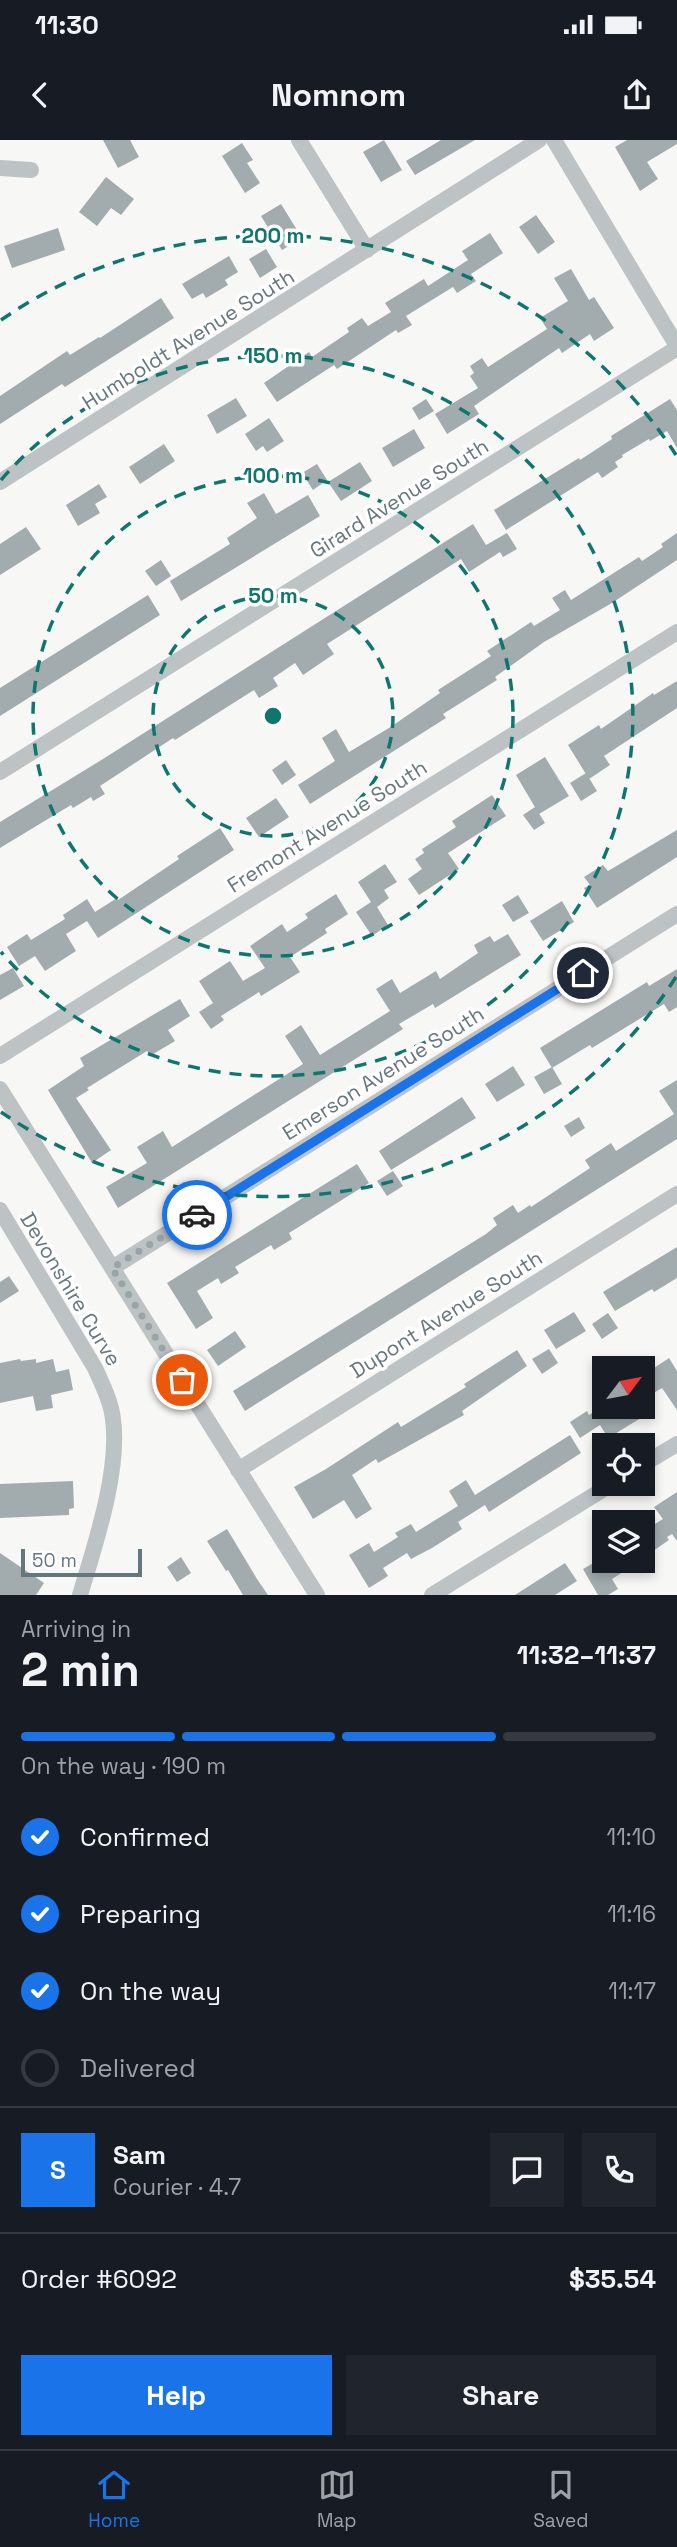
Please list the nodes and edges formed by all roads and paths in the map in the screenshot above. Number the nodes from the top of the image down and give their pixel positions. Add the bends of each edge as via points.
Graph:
1 (299, 140) edge
2 (539, 140) edge
3 (554, 140) edge
4 (0, 168) edge
5 (32, 170) dead end
6 (367, 250) junction
7 (677, 347) edge
8 (0, 482) edge
9 (677, 632) edge
10 (0, 772) edge
11 (677, 914) edge
12 (0, 1056) edge
13 (0, 1089) edge
14 (677, 1194) edge
15 (0, 1210) edge
16 (112, 1268) junction
17 (677, 1444) edge
18 (655, 1457) edge
19 (238, 1470) junction
20 (593, 1496) edge
21 (80, 1595) edge
22 (317, 1595) edge
23 (432, 1595) edge

1 - 6 street
2 - 6 street, Humboldt Avenue South
3 - 7 street
4 - 5 street
6 - 8 street, Humboldt Avenue South
7 - 10 street, Girard Avenue South
9 - 12 street, Fremont Avenue South
11 - 16 street, Emerson Avenue South
13 - 16 street
14 - 19 street, Dupont Avenue South
15 - 21 street, Devonshire Curve via 95,1368 113,1416 115,1442 105,1503
16 - 19 street
17 - 18 street
19 - 22 street
20 - 23 street

